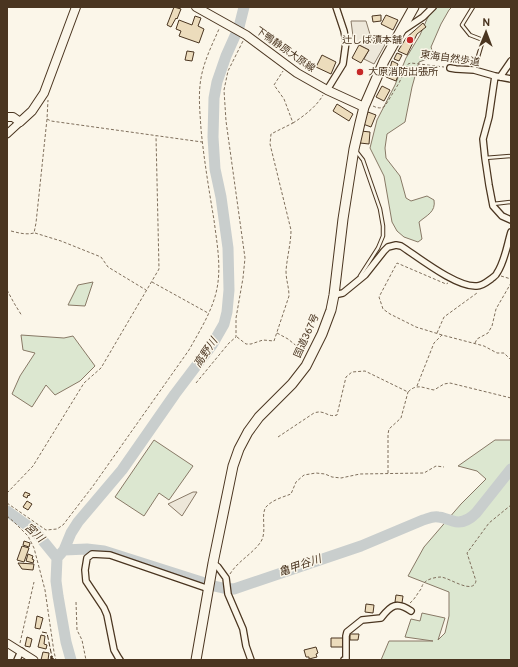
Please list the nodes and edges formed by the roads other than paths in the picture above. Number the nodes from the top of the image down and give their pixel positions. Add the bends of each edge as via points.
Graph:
1 (76, 7) edge
2 (196, 7) edge
3 (336, 7) edge
4 (433, 7) edge
5 (473, 7) edge
6 (413, 8) edge
7 (423, 17) junction
8 (398, 34) junction
9 (511, 61) edge
10 (450, 68) road end
11 (474, 70) junction
12 (498, 77) junction
13 (511, 79) edge
14 (327, 90) junction
15 (364, 107) junction
16 (7, 117) edge
17 (20, 122) junction
18 (7, 134) edge
19 (354, 149) junction
20 (511, 156) edge
21 (485, 158) junction
22 (511, 202) edge
23 (493, 204) junction
24 (511, 220) edge
25 (511, 232) edge
26 (355, 284) junction
27 (334, 295) junction
28 (213, 563) junction
29 (209, 585) junction
30 (411, 611) dead end
31 (7, 643) edge
32 (20, 651) junction
33 (17, 660) edge
34 (34, 660) edge
35 (120, 660) edge
36 (196, 660) edge
37 (251, 660) edge
38 (345, 660) edge

1 - 17 main road via 44,93 32,111
2 - 14 main road, 下鴨静原大原線 via 245,34 297,73
3 - 14 street via 346,42 343,64
4 - 7 street
5 - 11 lane via 462,26 470,34 483,40
6 - 7 street via 417,16
6 - 8 highway, 国道367号
7 - 8 street
8 - 15 highway, 国道367号
9 - 12 street via 505,72
10 - 11 street, 東海自然歩道
11 - 12 street, 東海自然歩道
12 - 13 street, 東海自然歩道
12 - 21 street via 483,139
14 - 15 main road, 下鴨静原大原線
15 - 19 highway, 国道367号
16 - 17 main road
17 - 18 street
19 - 26 lane via 363,160 380,209 383,226 383,236 378,248
19 - 27 highway, 国道367号
20 - 21 lane
21 - 23 street
22 - 23 lane
23 - 24 street via 502,216
25 - 26 street via 497,274 478,286 469,286 447,277 396,245 388,247 365,276
26 - 27 street via 343,293
27 - 28 highway, 国道367号 via 322,334 306,366 259,417 239,449
28 - 29 highway, 国道367号
28 - 37 street via 226,578 228,594 243,629
29 - 35 street via 110,555 92,554 87,558 86,581 104,608 114,650
29 - 36 highway, 国道367号
30 - 38 street via 405,607 394,606 381,618 362,620 356,624 347,632
31 - 32 street
32 - 33 street
32 - 34 street

